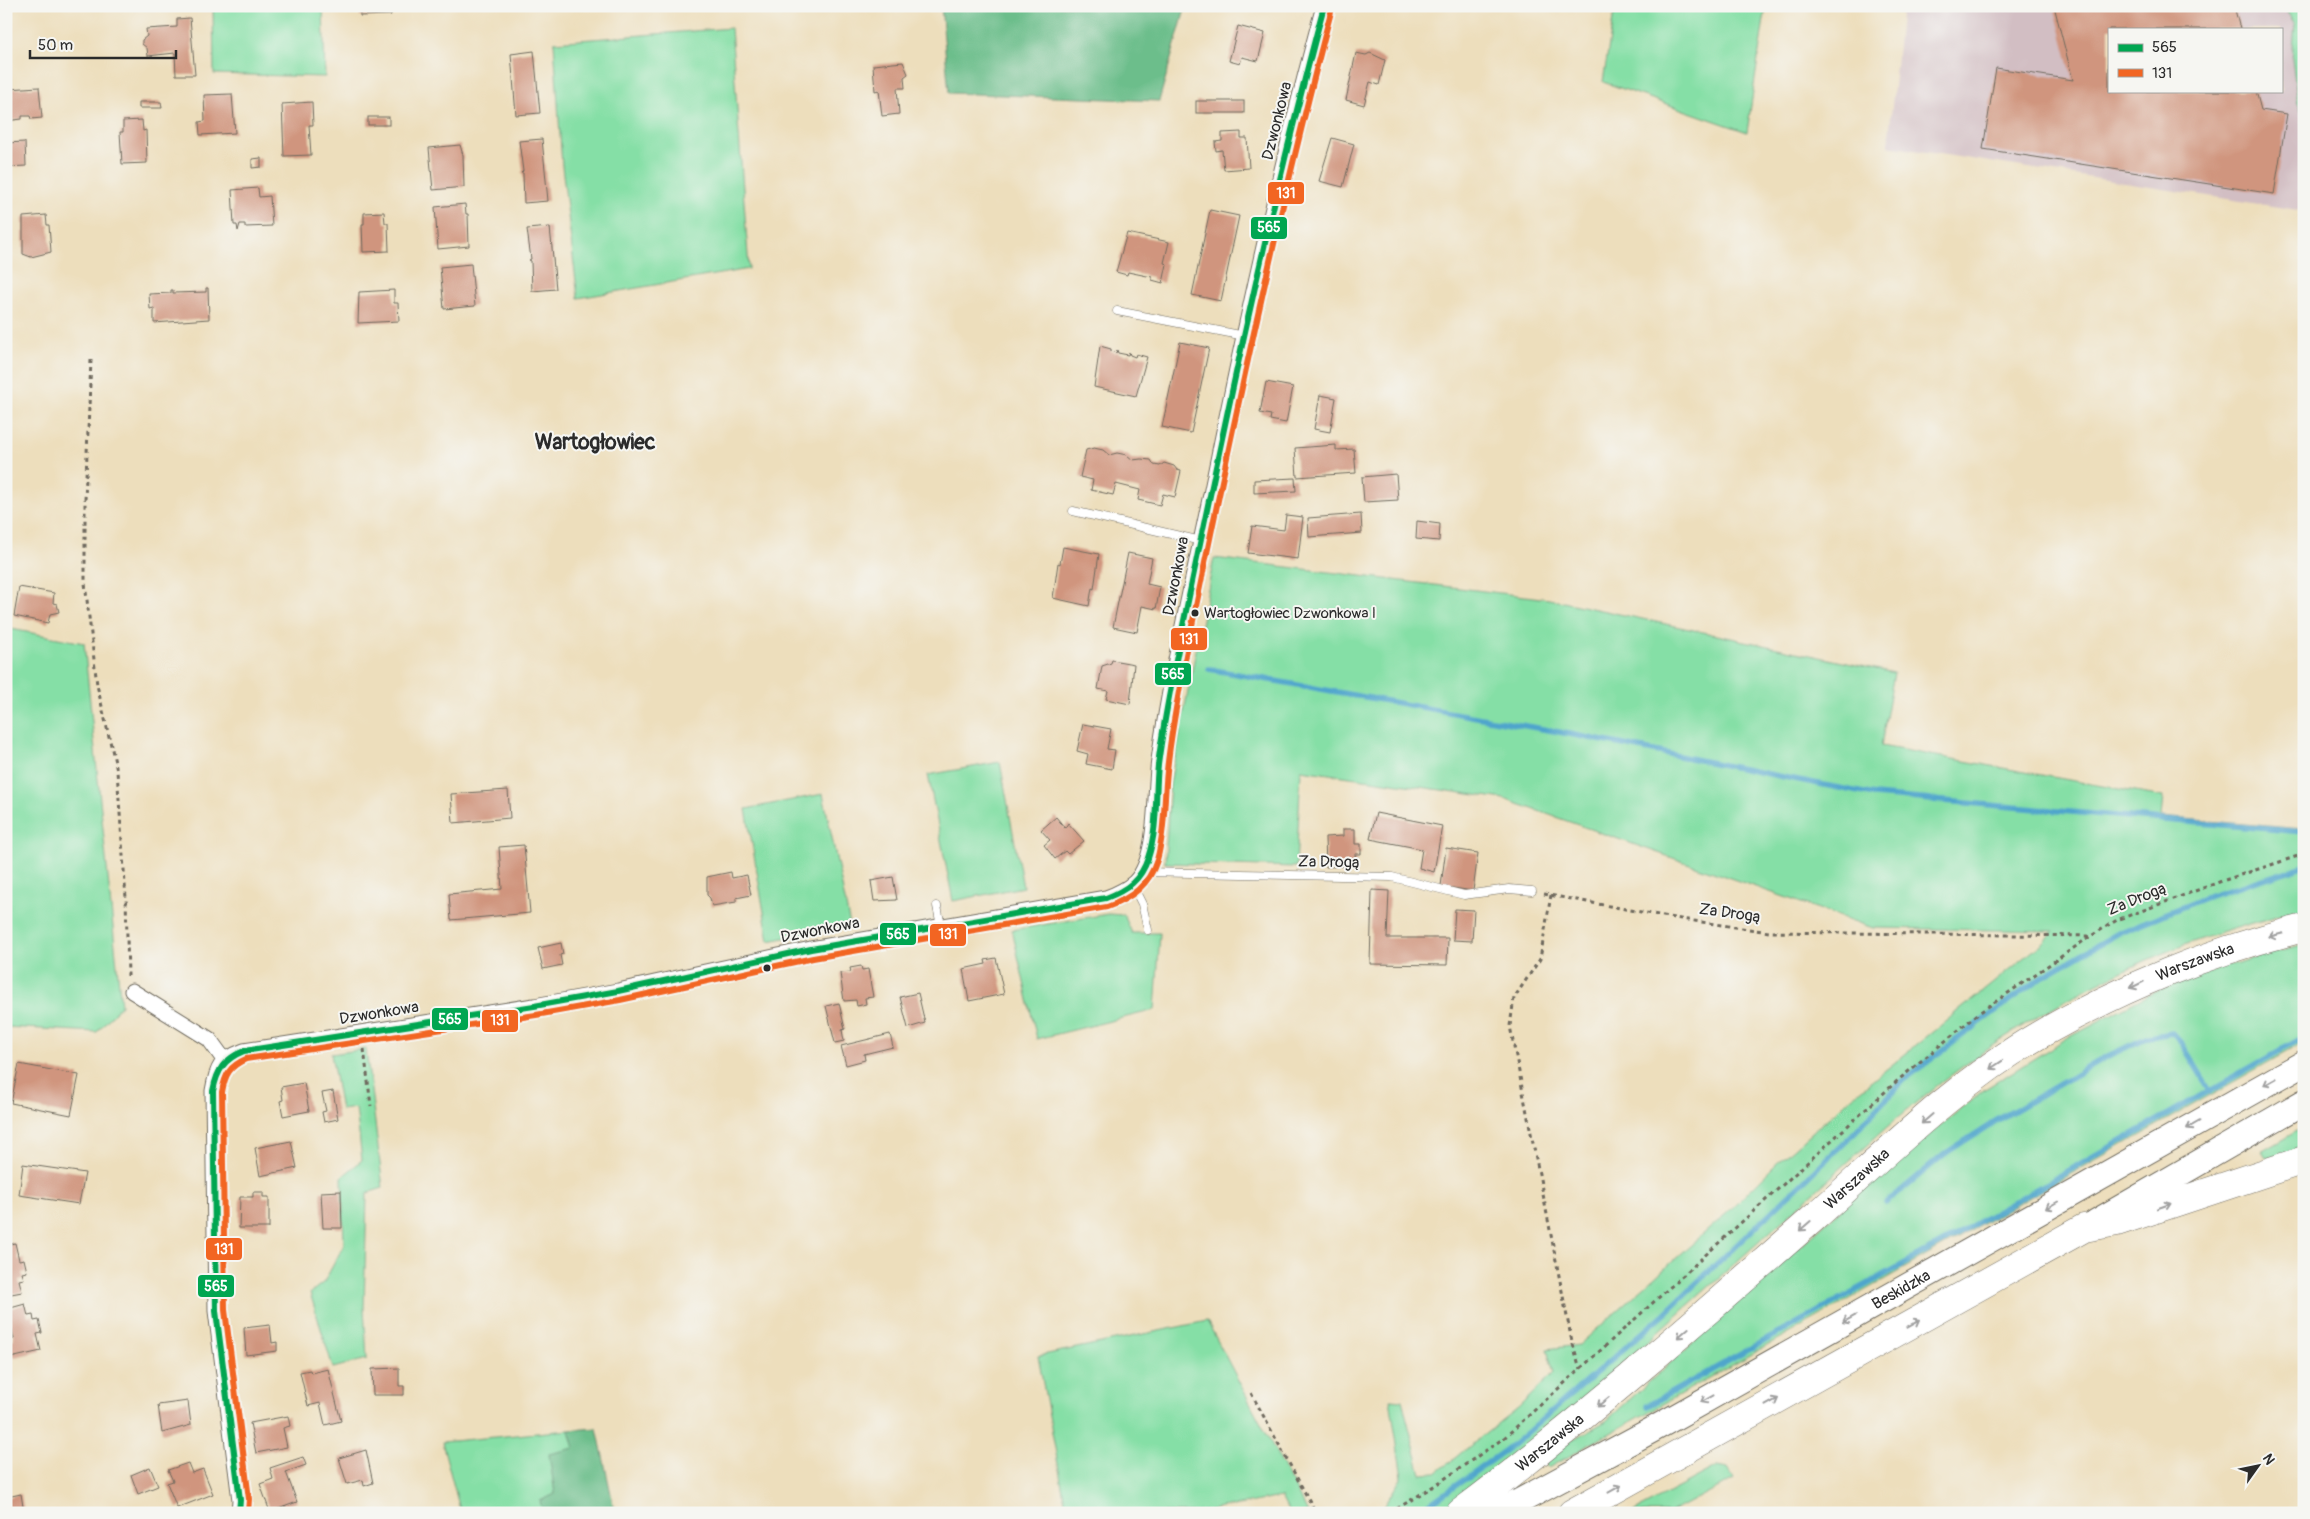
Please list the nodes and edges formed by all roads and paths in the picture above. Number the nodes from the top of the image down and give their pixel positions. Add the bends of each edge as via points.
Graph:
1 (1324, 6) edge
2 (1117, 311) dead end
3 (1245, 336) junction
4 (91, 360) dead end
5 (1073, 511) dead end
6 (1200, 541) junction
7 (2304, 854) edge
8 (1137, 878) junction
9 (1532, 892) joint
10 (1551, 895) junction
11 (937, 906) dead end
12 (942, 926) junction
13 (2304, 928) edge
14 (1148, 930) dead end
15 (2091, 936) junction
16 (132, 991) joint
17 (361, 1033) junction
18 (225, 1061) junction
19 (2304, 1063) edge
20 (2304, 1102) edge
21 (371, 1106) dead end
22 (2304, 1160) edge
23 (2084, 1228) junction
24 (1580, 1369) junction
25 (1251, 1392) dead end
26 (239, 1513) edge
27 (1316, 1513) edge
28 (1390, 1513) edge
29 (1460, 1513) edge
30 (1498, 1513) edge
31 (1572, 1513) edge

1 - 3 street, Dzwonkowa via 1279,183
2 - 3 lane
3 - 6 street, Dzwonkowa
4 - 16 path via 85,583 97,685 117,771 127,958
5 - 6 lane
6 - 8 street, Dzwonkowa via 1168,705 1158,768 1152,842
7 - 15 path, Za Drogą via 2117,920
8 - 9 lane, Za Drogą via 1392,877 1464,896 1509,889
8 - 12 street, Dzwonkowa via 1120,892 1106,898
8 - 14 lane
9 - 10 path, Za Drogą
10 - 15 path, Za Drogą via 1769,932
10 - 24 path via 1540,959 1514,998 1510,1026 1569,1328
11 - 12 lane
12 - 17 street, Dzwonkowa via 811,949 618,991
13 -> 29 highway, Warszawska via 2248,942 2164,972 2037,1036 1963,1086 1640,1370
15 - 24 path via 1980,1013 1897,1081
16 - 18 street via 209,1039
17 - 18 street, Dzwonkowa via 244,1051
17 - 21 path
18 - 26 street via 218,1068 212,1091 216,1311
19 -> 30 main road, Beskidzka via 1652,1430
20 - 23 main road
23 -> 22 highway via 2117,1222
31 -> 23 highway
24 - 28 path via 1504,1438
25 - 27 path

